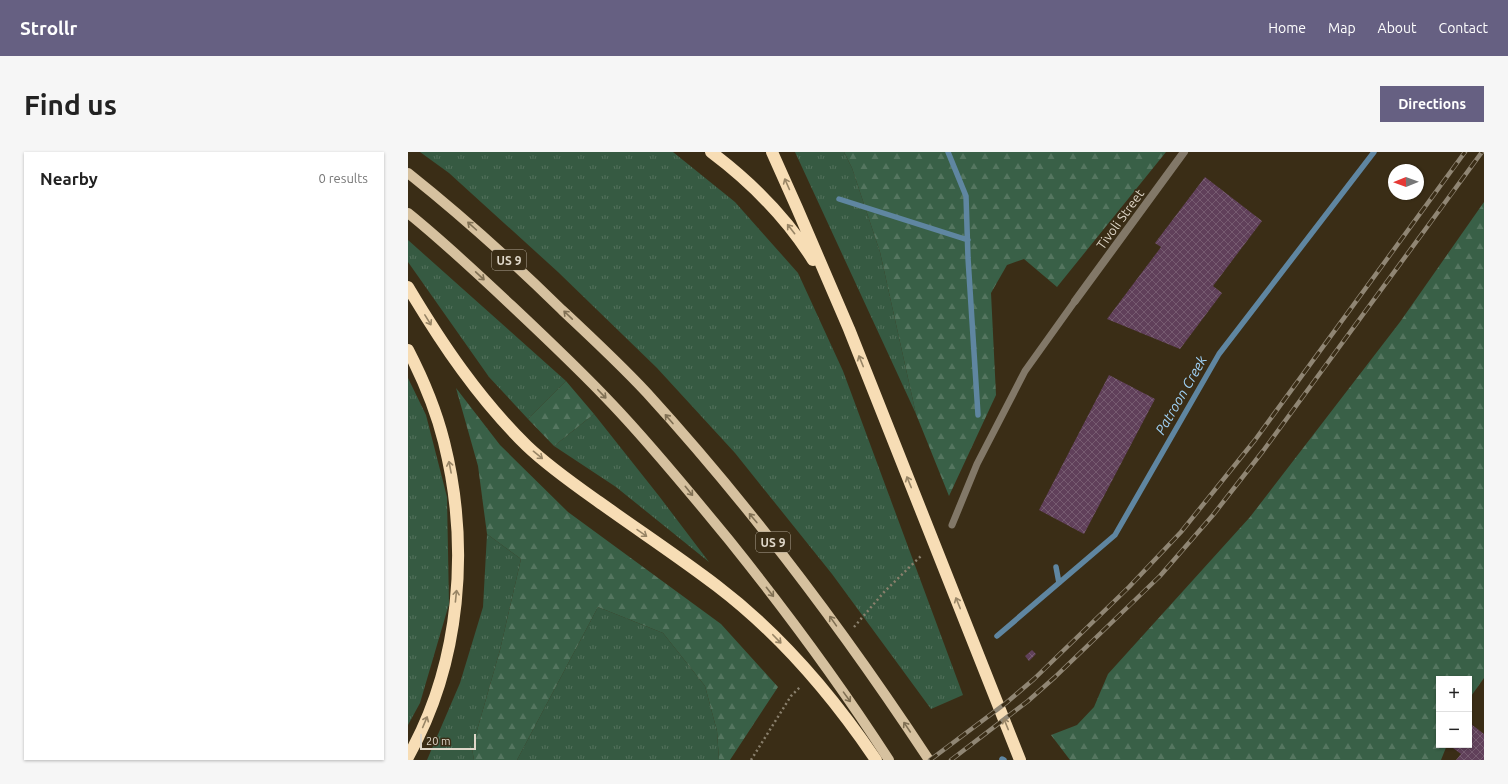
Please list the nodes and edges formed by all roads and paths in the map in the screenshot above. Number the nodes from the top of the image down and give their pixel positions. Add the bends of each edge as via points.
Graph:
1 (711, 152) edge
2 (772, 152) edge
3 (1184, 152) edge
4 (408, 173) edge
5 (408, 213) edge
6 (408, 287) edge
7 (834, 297) junction
8 (1075, 301) joint
9 (408, 350) edge
10 (952, 525) dead end
11 (408, 757) edge
12 (876, 760) edge
13 (889, 760) edge
14 (928, 760) edge
15 (1020, 760) edge

7 -> 1 highway via 801,241 781,216 760,193
7 -> 2 highway
3 - 8 street, Tivoli Street
14 -> 4 main road, US 9 via 881,688 781,552 643,389 512,262
5 -> 13 main road, US 9 via 498,293 613,404 739,553 864,720
6 -> 12 highway via 457,365 528,447 569,480 717,586 760,621 828,694
15 -> 7 highway
8 - 10 lane via 1025,371 977,464
11 -> 9 highway via 433,703 448,651 457,594 458,540 454,492 444,441 428,393

